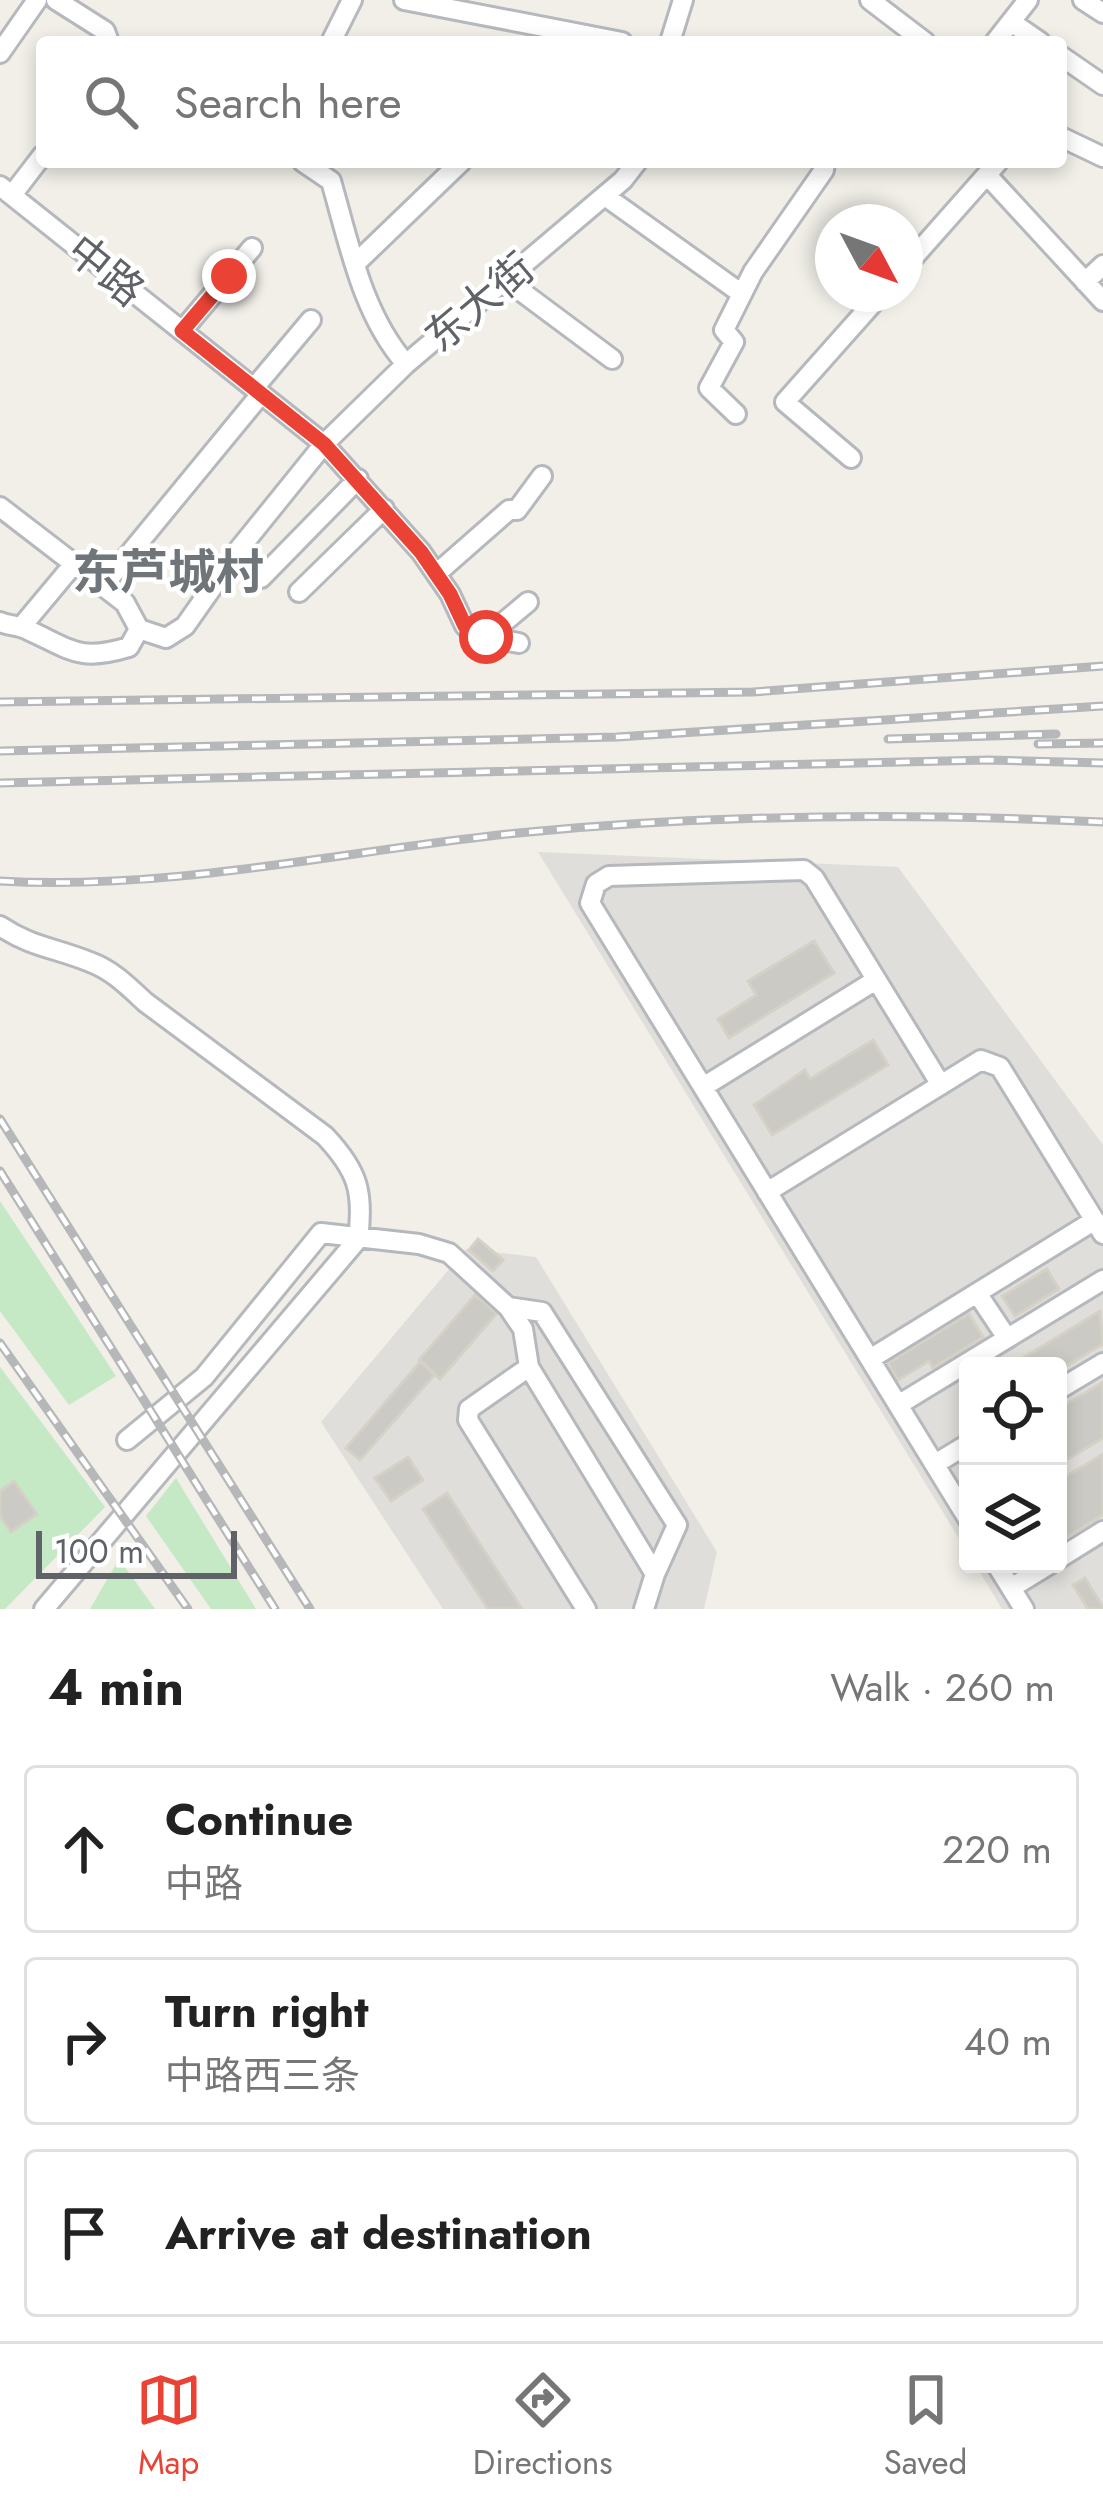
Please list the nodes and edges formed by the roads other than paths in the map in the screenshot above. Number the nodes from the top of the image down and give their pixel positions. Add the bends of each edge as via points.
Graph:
1 (37, 0) edge
2 (56, 0) edge
3 (352, 0) edge
4 (404, 0) edge
5 (683, 0) edge
6 (870, 0) edge
7 (1028, 0) edge
8 (1084, 0) edge
9 (431, 3) edge
10 (1103, 13) edge
11 (1011, 22) junction
12 (107, 36) edge
13 (335, 36) edge
14 (555, 36) edge
15 (672, 36) edge
16 (917, 36) edge
17 (1000, 36) edge
18 (1031, 36) edge
19 (0, 53) edge
20 (1067, 60) edge
21 (1103, 85) edge
22 (1067, 140) edge
23 (1103, 157) edge
24 (36, 162) edge
25 (312, 168) edge
26 (455, 168) edge
27 (631, 168) edge
28 (824, 168) edge
29 (993, 168) edge
30 (6, 190) edge
31 (605, 196) junction
32 (923, 247) edge
33 (252, 248) dead end
34 (355, 264) junction
35 (1103, 265) edge
36 (506, 280) junction
37 (1085, 283) junction
38 (742, 294) junction
39 (1103, 301) edge
40 (865, 312) edge
41 (311, 320) dead end
42 (182, 331) junction
43 (612, 359) dead end
44 (406, 364) junction
45 (257, 391) junction
46 (736, 414) dead end
47 (324, 444) junction
48 (851, 458) dead end
49 (542, 476) dead end
50 (358, 479) junction
51 (0, 507) edge
52 (384, 509) junction
53 (74, 566) junction
54 (436, 574) junction
55 (261, 578) dead end
56 (103, 586) junction
57 (299, 592) dead end
58 (527, 602) dead end
59 (0, 622) edge
60 (22, 626) junction
61 (139, 629) junction
62 (486, 637) junction
63 (519, 643) dead end
64 (0, 926) edge
65 (876, 980) junction
66 (941, 1085) junction
67 (703, 1087) junction
68 (767, 1192) junction
69 (1099, 1227) edge
70 (358, 1240) junction
71 (1103, 1280) edge
72 (977, 1293) junction
73 (508, 1307) junction
74 (1007, 1338) junction
75 (870, 1359) junction
76 (1103, 1363) edge
77 (530, 1367) junction
78 (1067, 1385) edge
79 (898, 1405) junction
80 (127, 1440) dead end
81 (959, 1449) edge
82 (934, 1464) junction
83 (959, 1504) edge
84 (1103, 1531) edge
85 (1067, 1553) edge
86 (1002, 1573) edge
87 (1035, 1573) edge
88 (655, 1574) junction
89 (1011, 1588) junction
90 (44, 1609) edge
91 (586, 1609) edge
92 (644, 1609) edge
93 (1024, 1609) edge

1 - 19 street
2 - 12 street
3 - 13 street
4 - 9 street
5 - 15 street
6 - 16 street
7 - 11 street
8 - 10 street
9 - 14 street
11 - 17 street
11 - 18 street
20 - 21 street
22 - 23 street
24 - 30 street
25 - 34 street via 331,181
26 - 34 street
27 - 31 street, 东大街
28 - 38 street
29 - 32 street
29 - 37 street
30 - 42 street, 中路
31 - 36 street, 东大街
31 - 38 street
33 - 42 street
34 - 44 street via 383,338
35 - 37 street
36 - 43 street
36 - 44 street, 东大街
37 - 39 street
38 - 46 street via 724,330 734,342 709,388
40 - 48 street via 785,402
41 - 45 street
42 - 45 street, 中路
44 - 47 street, 东大街
45 - 47 street, 中路
45 - 56 street
47 - 50 street, 中路
47 - 61 street, 东大街 via 185,626 166,638
49 - 54 street via 517,510
50 - 52 street, 中路
50 - 55 street
51 - 53 street
52 - 54 street, 中路
52 - 57 street
53 - 56 street
53 - 60 street
54 - 62 street, 中路 via 465,626
56 - 61 street
58 - 62 street
59 - 60 street
60 - 61 street via 65,651 95,657 129,646
62 - 63 street
64 - 70 street via 26,944 119,977 326,1136 350,1163 362,1205
65 - 66 street
65 - 67 street
65 - 67 street via 804,870 608,876 590,903
66 - 68 street
66 - 69 street via 981,1060 1000,1067
67 - 68 street
68 - 75 street
69 - 72 street
70 - 73 street via 449,1252
70 - 80 street via 321,1233 205,1377
70 - 90 street
71 - 74 street
72 - 74 street
72 - 75 street
73 - 77 street via 523,1329
73 - 88 street via 542,1312 677,1525
74 - 79 street
75 - 79 street
76 - 78 street
77 - 88 street
77 - 91 street via 469,1408 468,1420
79 - 82 street
81 - 82 street
82 - 83 street
84 - 85 street
86 - 89 street
87 - 89 street
88 - 92 street
89 - 93 street

